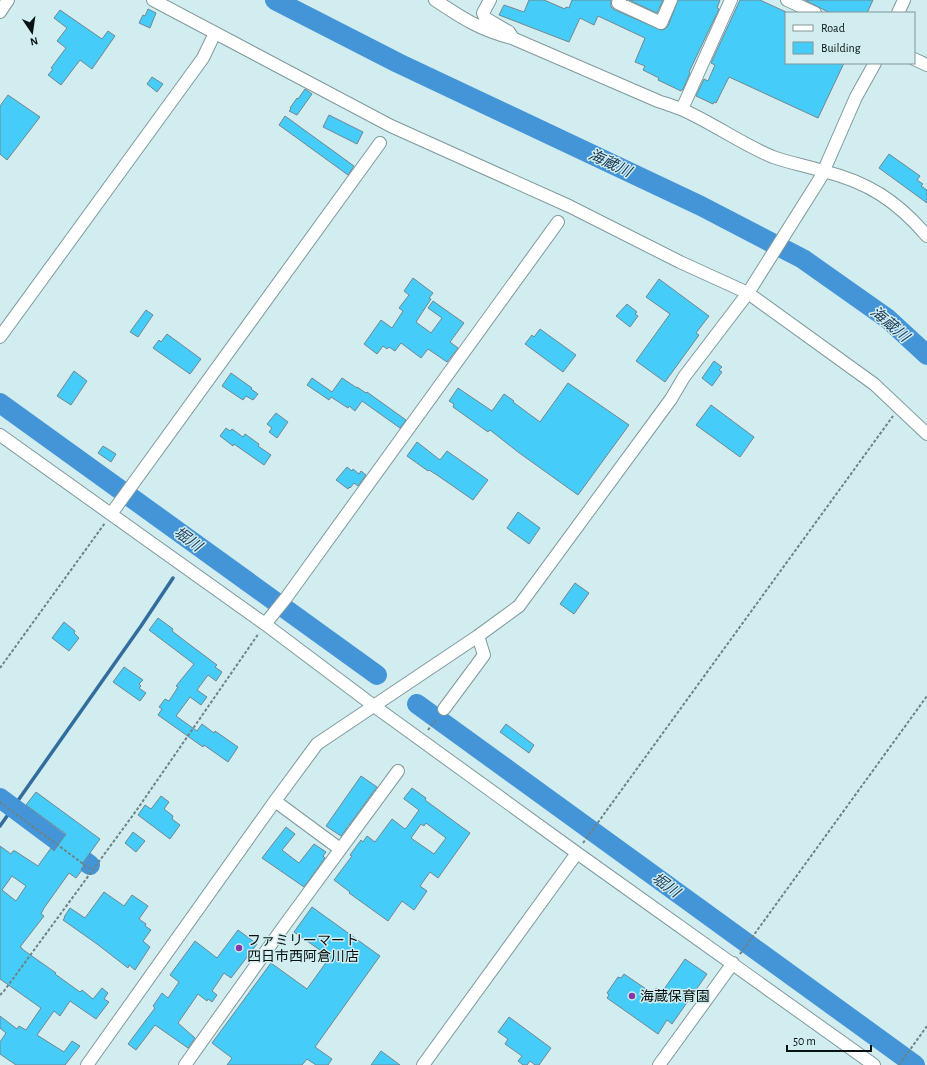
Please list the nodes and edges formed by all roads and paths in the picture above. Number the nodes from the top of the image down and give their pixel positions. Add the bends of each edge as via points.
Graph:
1 (8, 0) edge
2 (153, 0) edge
3 (435, 0) edge
4 (490, 0) edge
5 (620, 0) edge
6 (671, 0) edge
7 (731, 0) edge
8 (787, 0) edge
9 (904, 0) edge
10 (0, 12) edge
11 (813, 12) edge
12 (898, 12) edge
13 (215, 33) junction
14 (512, 38) junction
15 (915, 58) edge
16 (874, 64) edge
17 (927, 64) edge
18 (682, 109) junction
19 (380, 143) dead end
20 (822, 174) junction
21 (558, 222) dead end
22 (927, 236) edge
23 (748, 293) junction
24 (0, 337) edge
25 (900, 407) junction
26 (927, 434) edge
27 (0, 435) edge
28 (115, 510) junction
29 (268, 621) junction
30 (478, 636) junction
31 (0, 668) edge
32 (927, 696) edge
33 (374, 706) junction
34 (444, 709) joint
35 (428, 730) dead end
36 (398, 771) dead end
37 (275, 801) junction
38 (0, 802) edge
39 (340, 849) junction
40 (580, 849) junction
41 (90, 869) dead end
42 (736, 959) junction
43 (0, 995) edge
44 (927, 1026) edge
45 (88, 1065) edge
46 (185, 1065) edge
47 (423, 1065) edge
48 (659, 1065) edge
49 (874, 1065) edge
50 (899, 1065) edge

1 - 10 street
2 - 13 street
3 - 14 street via 470,23
4 - 14 street via 483,13 485,18 509,32
5 - 6 street via 618,3 661,23
7 - 18 street
8 - 11 street
9 - 12 street
13 - 23 street via 392,126 569,206
13 - 24 street via 203,58
14 - 18 street
15 - 17 street
16 - 20 street via 856,97
18 - 20 street via 773,157
19 - 28 street
20 - 22 street via 862,184 877,191 906,213
20 - 23 street
21 - 29 street
23 - 25 street via 874,384
23 - 30 street via 684,377 671,399 519,606
25 - 26 street
25 - 40 path
27 - 28 street
28 - 29 street
28 - 31 path
29 - 33 street
29 - 43 path via 136,811
30 - 33 street
30 - 34 street via 484,655
32 - 42 path
33 - 37 street via 318,744
33 - 40 street
34 - 35 path
36 - 39 street
37 - 39 street
37 - 45 street
38 - 41 path
39 - 46 street
40 - 42 street
40 - 47 street
42 - 48 street
42 - 49 street
44 - 50 path

